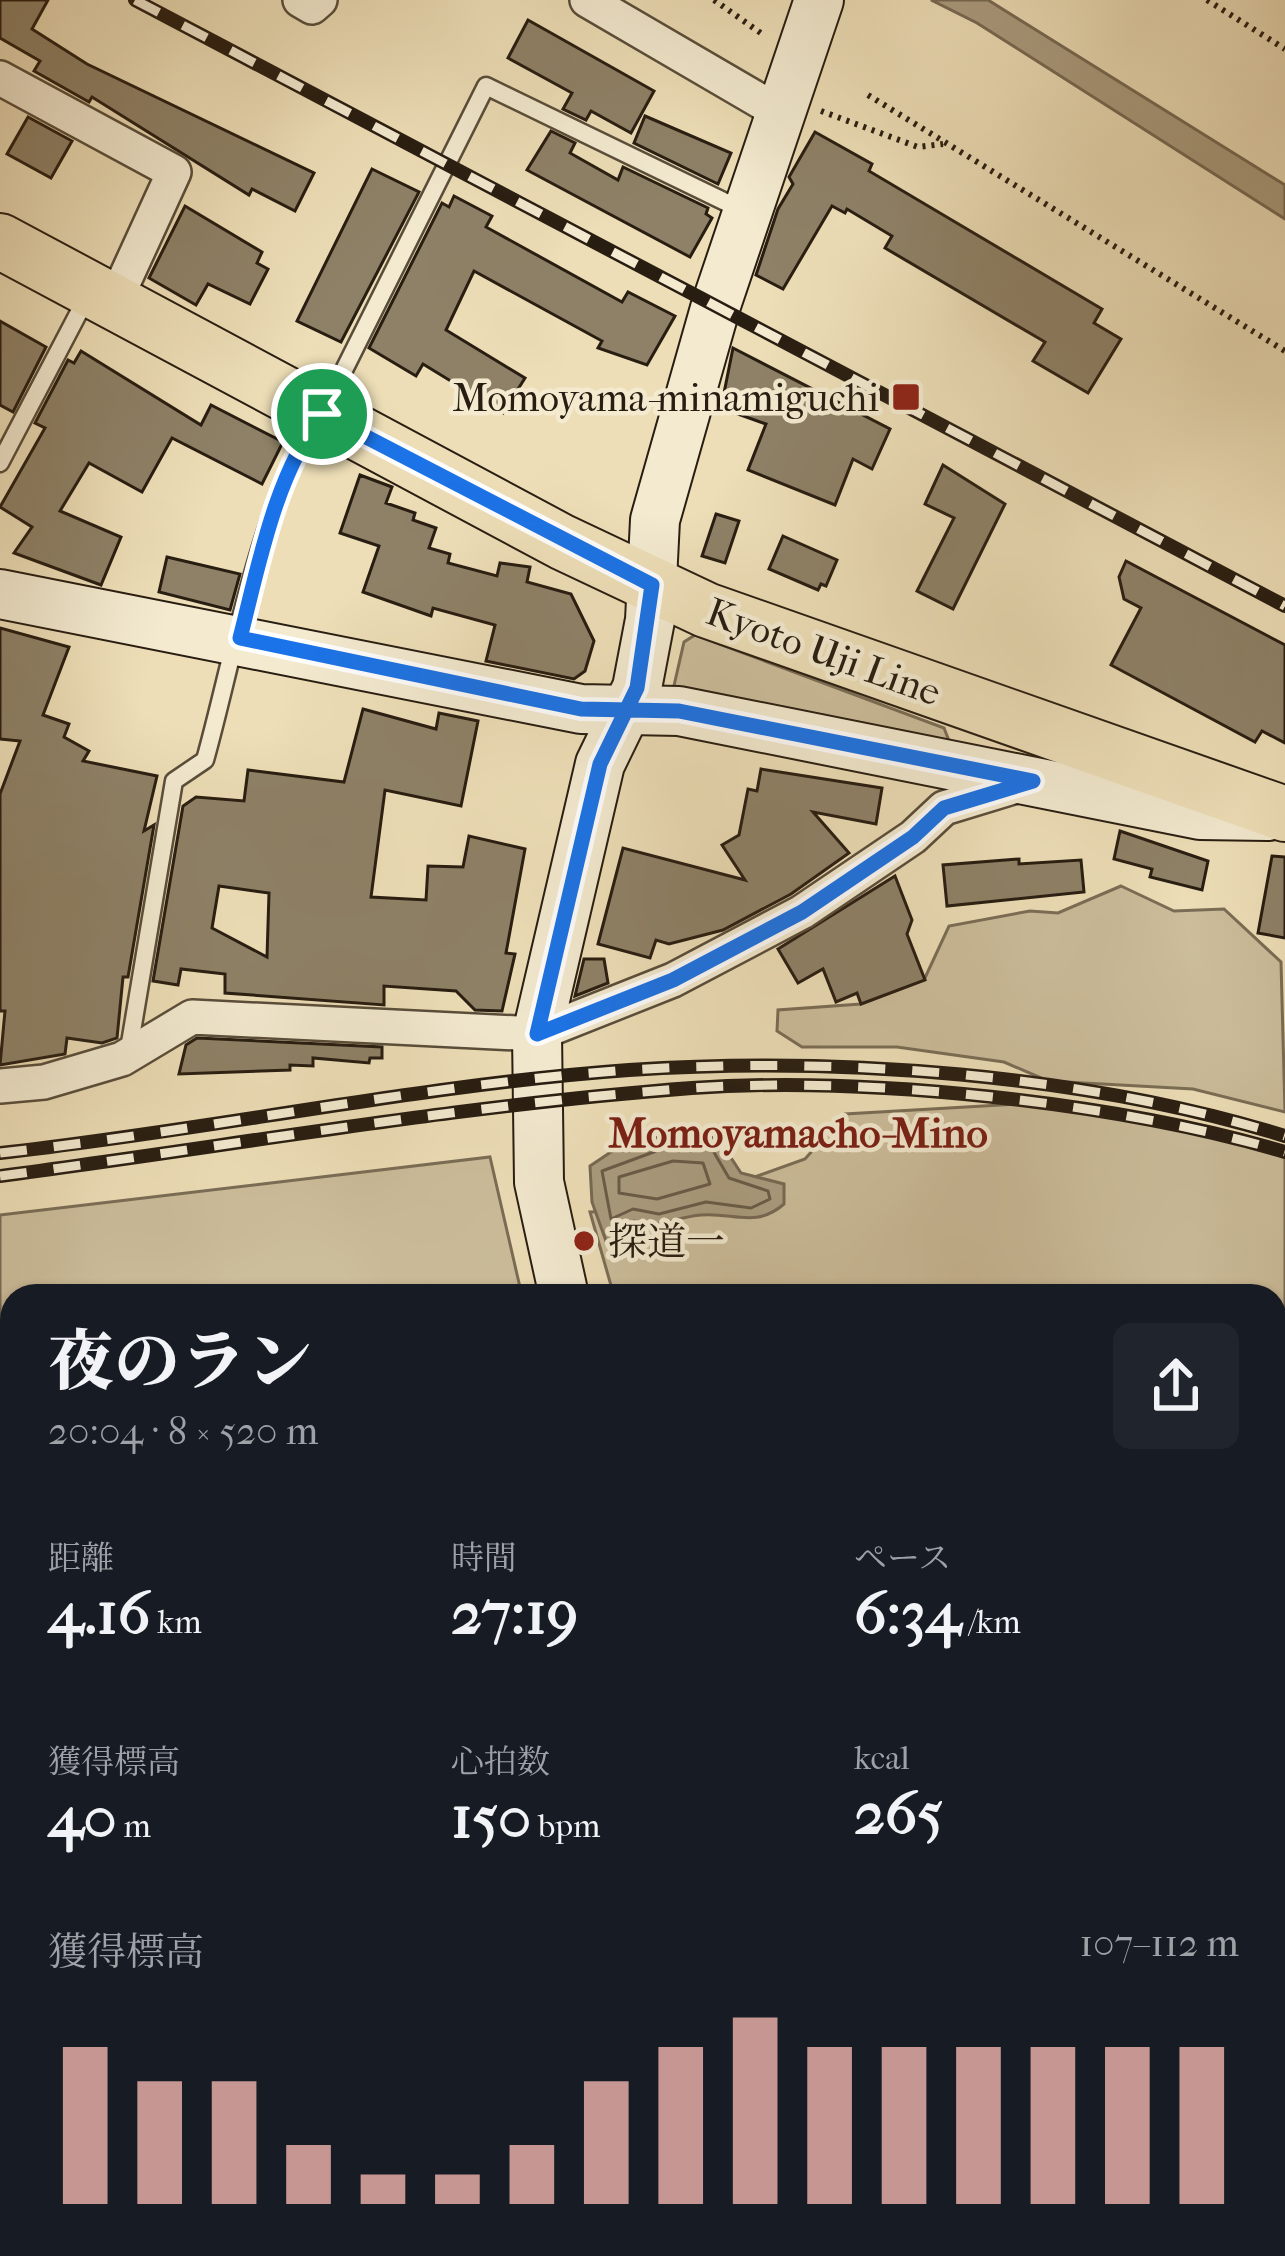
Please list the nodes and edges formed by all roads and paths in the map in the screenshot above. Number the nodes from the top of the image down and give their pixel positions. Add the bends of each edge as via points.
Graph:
1 (300, 0) edge
2 (320, 0) edge
3 (587, 0) edge
4 (714, 0) edge
5 (1207, 0) edge
6 (1285, 49) edge
7 (799, 65) edge
8 (0, 78) edge
9 (868, 95) dead end
10 (943, 144) junction
11 (749, 213) junction
12 (0, 242) edge
13 (103, 296) junction
14 (1285, 351) edge
15 (322, 414) junction
16 (7, 431) edge
17 (0, 464) edge
18 (652, 585) junction
19 (0, 594) edge
20 (240, 638) junction
21 (624, 709) junction
22 (1033, 781) junction
23 (1285, 816) edge
24 (537, 1034) junction
25 (128, 1056) junction
26 (0, 1086) edge
27 (561, 1284) edge

1 - 2 street via 312,8
3 - 7 street
4 - 7 path
5 - 6 path
7 - 10 path via 864,131 918,147
7 - 11 street
8 - 13 street via 174,172
9 - 10 path
10 - 14 path
11 - 15 lane via 486,86
11 - 18 street via 655,520
12 - 13 main road, Kyoto Uji Line
13 - 15 main road, Kyoto Uji Line
13 - 16 lane
15 - 18 main road, Kyoto Uji Line
15 - 20 lane via 285,486
16 - 17 lane
18 - 21 street via 637,688
18 - 23 main road, Kyoto Uji Line
19 - 20 street
20 - 21 street via 581,709
20 - 25 lane via 205,760 174,781
21 - 22 street via 679,711
21 - 24 street via 600,764
22 - 23 street via 1200,815
22 - 24 street via 944,808 802,912 673,980
24 - 25 street via 192,1017
24 - 27 street via 539,1182
25 - 26 street via 44,1082

